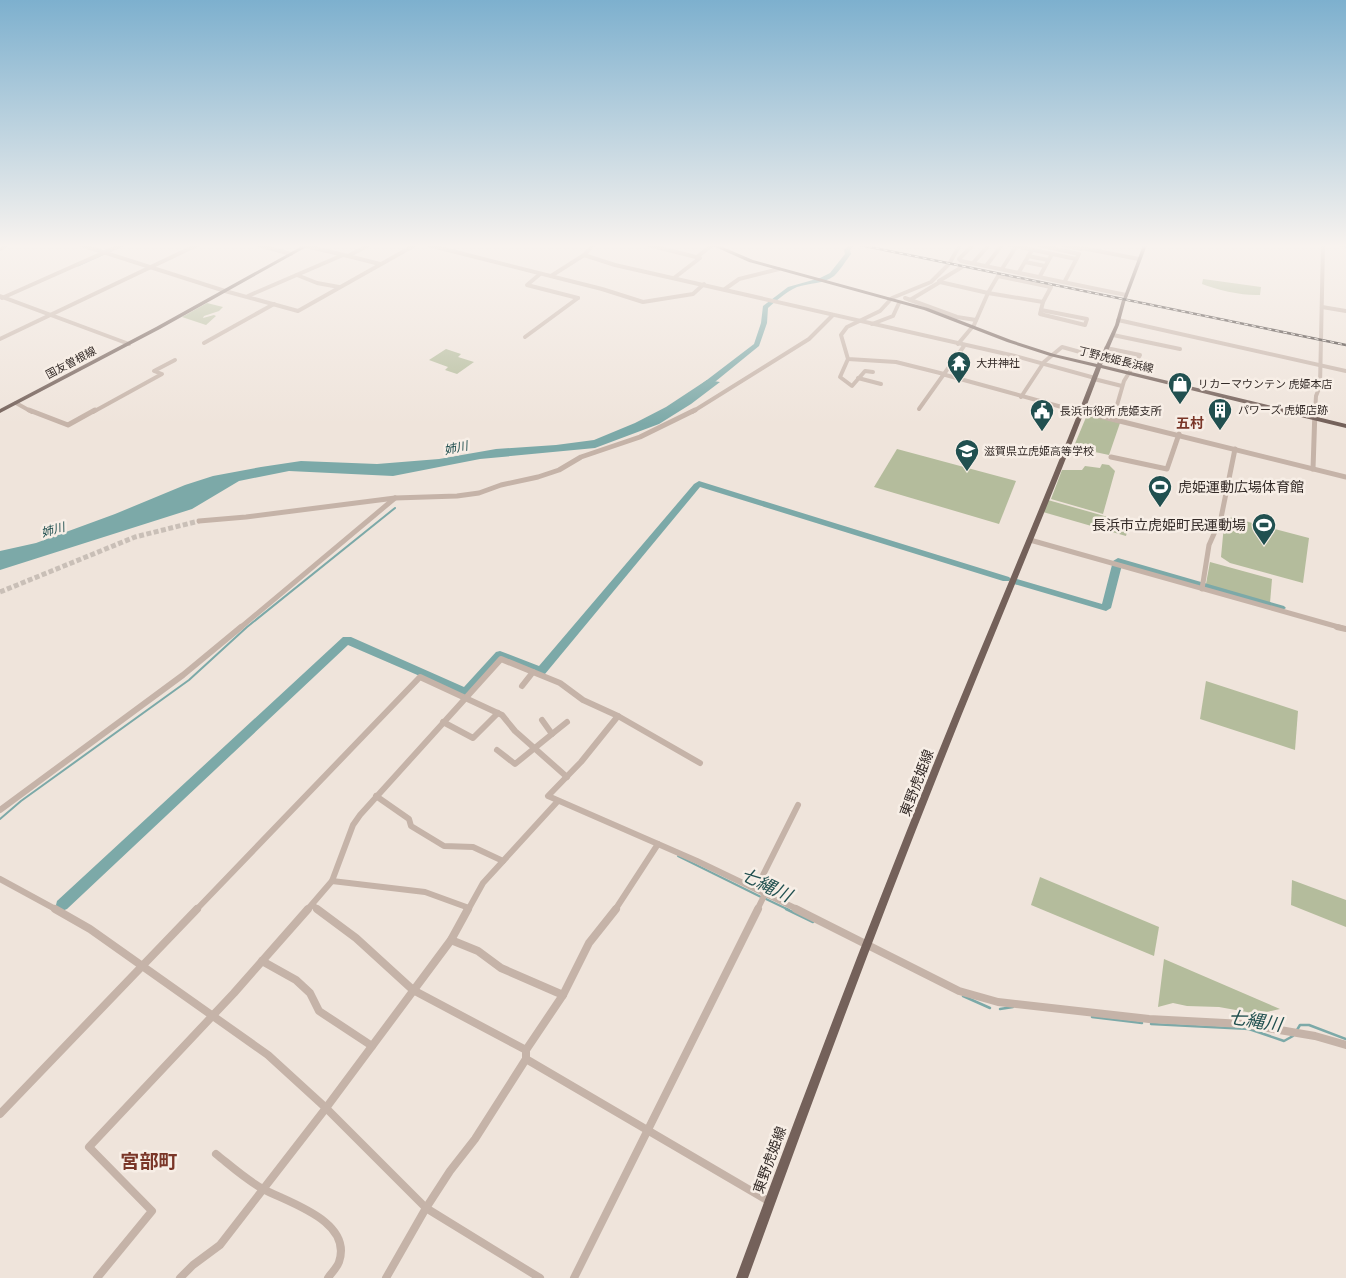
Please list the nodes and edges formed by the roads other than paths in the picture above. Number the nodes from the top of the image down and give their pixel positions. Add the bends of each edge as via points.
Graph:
1 (23, 305) edge
2 (73, 305) edge
3 (200, 305) edge
4 (273, 305) edge
5 (276, 305) edge
6 (309, 305) edge
7 (569, 305) edge
8 (789, 305) edge
9 (884, 305) edge
10 (900, 305) edge
11 (911, 305) edge
12 (923, 305) edge
13 (983, 305) edge
14 (1042, 305) edge
15 (1123, 305) edge
16 (1322, 307) joint
17 (1041, 310) junction
18 (1346, 310) edge
19 (51, 315) junction
20 (833, 315) junction
21 (976, 320) junction
22 (1118, 320) junction
23 (858, 321) junction
24 (872, 324) junction
25 (973, 327) junction
26 (1113, 334) junction
27 (525, 337) dead end
28 (0, 339) edge
29 (204, 343) dead end
30 (129, 344) junction
31 (958, 344) junction
32 (964, 346) junction
33 (1106, 348) junction
34 (1180, 349) dead end
35 (1052, 355) junction
36 (848, 359) junction
37 (175, 360) dead end
38 (1100, 362) junction
39 (1044, 365) junction
40 (1321, 365) junction
41 (1346, 371) edge
42 (873, 372) dead end
43 (943, 374) junction
44 (1130, 374) junction
45 (858, 378) junction
46 (1094, 379) junction
47 (881, 384) dead end
48 (1122, 386) junction
49 (1021, 397) junction
50 (16, 403) junction
51 (919, 409) dead end
52 (1082, 410) junction
53 (0, 411) edge
54 (1315, 418) junction
55 (1113, 419) junction
56 (1346, 426) edge
57 (1179, 434) junction
58 (1235, 449) junction
59 (1111, 457) dead end
60 (1313, 469) junction
61 (1346, 477) edge
62 (395, 498) junction
63 (199, 521) tunnel mouth
64 (1030, 540) junction
65 (1202, 586) junction
66 (1346, 629) edge
67 (533, 672) junction
68 (522, 686) dead end
69 (466, 697) junction
70 (498, 713) junction
71 (618, 716) junction
72 (542, 720) dead end
73 (443, 722) junction
74 (567, 722) dead end
75 (552, 734) junction
76 (534, 749) junction
77 (497, 750) dead end
78 (700, 763) dead end
79 (568, 777) junction
80 (376, 796) junction
81 (557, 802) junction
82 (798, 805) dead end
83 (0, 810) edge
84 (658, 844) junction
85 (504, 861) junction
86 (0, 879) edge
87 (332, 881) junction
88 (756, 889) junction
89 (765, 894) junction
90 (312, 905) junction
91 (469, 908) junction
92 (451, 940) junction
93 (869, 944) junction
94 (262, 961) junction
95 (143, 967) junction
96 (413, 990) junction
97 (563, 995) junction
98 (213, 1016) junction
99 (1346, 1045) edge
100 (372, 1046) junction
101 (526, 1054) junction
102 (326, 1108) junction
103 (0, 1114) edge
104 (647, 1130) junction
105 (216, 1154) dead end
106 (262, 1189) junction
107 (770, 1202) junction
108 (426, 1208) junction
109 (97, 1278) edge
110 (180, 1278) edge
111 (328, 1278) edge
112 (386, 1278) edge
113 (540, 1278) edge
114 (574, 1278) edge
115 (742, 1278) edge

1 - 19 street
2 - 19 street
3 - 30 main road, 国友曽根線
4 - 29 street
5 - 6 street via 298,311
7 - 27 street
8 - 20 street
9 - 23 street via 880,311
10 - 24 street via 892,316
11 - 25 main road, 丁野虎姫長浜線
12 - 21 street
13 - 21 street
14 - 17 street
15 - 22 main road, 東野虎姫線
16 - 18 street
16 - 40 street
17 - 17 street via 1040,314 1085,325 1087,319
19 - 28 street
19 - 30 street
20 - 23 street
20 - 62 street via 809,339 738,384 670,424 640,437 581,457 559,470 479,492
21 - 25 street
22 - 26 main road, 東野虎姫線
22 - 40 street
23 - 24 street
23 - 36 street via 841,335
24 - 31 street
25 - 31 street
25 - 35 main road, 丁野虎姫長浜線
26 - 33 main road, 東野虎姫線
26 - 34 street
30 - 50 main road, 国友曽根線
31 - 32 street
32 - 39 street
32 - 43 street
33 - 38 main road, 東野虎姫線
33 - 44 street via 1140,355
35 - 38 main road, 丁野虎姫長浜線
35 - 38 street via 1062,347
35 - 39 street
36 - 43 street via 920,365
36 - 45 street via 840,377 852,386
37 - 50 street via 154,371 162,374 68,425
38 - 44 main road, 丁野虎姫長浜線
38 - 46 main road, 東野虎姫線
39 - 46 street
39 - 49 street
40 - 41 street
40 - 54 street
42 - 45 street via 865,371
43 - 49 street
43 - 51 street
44 - 48 street
44 - 54 main road, 丁野虎姫長浜線
45 - 47 street
46 - 48 street
46 - 52 main road, 東野虎姫線
48 - 55 street
49 - 52 street
50 - 53 main road, 国友曽根線
52 - 55 street
52 - 64 main road, 東野虎姫線
54 - 56 main road, 丁野虎姫長浜線
54 - 60 street
55 - 57 street
57 - 58 street
57 - 59 street via 1166,469
58 - 60 street
58 - 65 street via 1216,526 1209,540
60 - 61 street
62 - 63 street
62 - 83 street via 183,675
64 - 65 street
64 - 93 main road, 東野虎姫線
65 - 66 street
67 - 68 street
67 - 69 street via 501,659
67 - 71 street via 560,683 583,700
69 - 70 street
69 - 73 street
69 - 95 street via 420,676
70 - 73 street via 473,738
70 - 76 street
71 - 78 street
71 - 79 street
72 - 75 street
73 - 80 street
74 - 75 street
75 - 76 street
76 - 77 street via 514,764
76 - 79 street
79 - 81 street via 548,796
80 - 85 street via 409,818 411,826 430,839 446,847 467,846 482,850
80 - 87 street via 353,825
81 - 84 street
81 - 85 street
82 - 88 street
84 - 88 street
84 - 97 street via 614,912 589,943
85 - 91 street via 483,883
86 - 95 street via 90,929
87 - 90 street
87 - 91 street via 425,892
88 - 89 street
89 - 93 street
89 - 104 street
90 - 94 street
90 - 96 street via 356,938
91 - 92 street
92 - 96 street
92 - 97 street via 478,951 501,968
93 - 99 street via 959,991 998,1002 1149,1019 1244,1024
93 - 107 main road, 東野虎姫線 via 802,1111
94 - 98 street
94 - 100 street via 297,980 316,1000 319,1011
95 - 98 street
95 - 103 street
96 - 100 street
96 - 101 street
97 - 101 street
98 - 102 street via 268,1055
98 - 109 street via 89,1147 152,1211
100 - 102 street
101 - 104 street
101 - 108 street via 475,1140
102 - 106 street
102 - 108 street
104 - 107 street
104 - 114 street
105 - 106 street
106 - 110 street via 220,1245
106 - 111 street via 316,1215 334,1230 340,1240 339,1262
107 - 115 main road, 東野虎姫線
108 - 112 street
108 - 113 street

